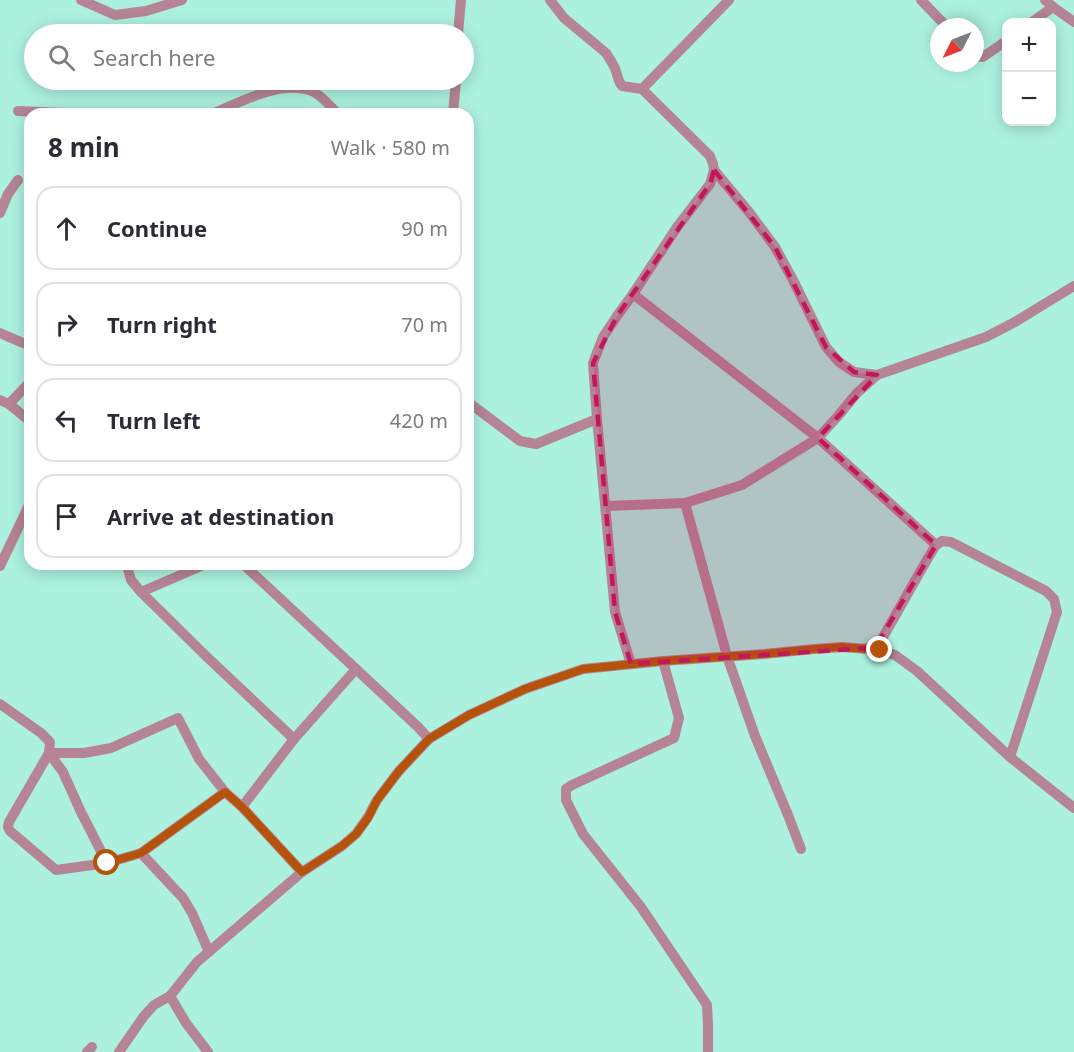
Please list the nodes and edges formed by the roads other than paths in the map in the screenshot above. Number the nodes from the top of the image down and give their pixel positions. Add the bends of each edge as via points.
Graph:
1 (81, 0) edge
2 (182, 0) edge
3 (461, 0) edge
4 (550, 0) edge
5 (729, 0) edge
6 (921, 0) edge
7 (1049, 4) edge
8 (938, 18) edge
9 (1036, 18) edge
10 (1074, 22) edge
11 (460, 24) edge
12 (1002, 44) edge
13 (984, 56) edge
14 (642, 89) junction
15 (272, 90) edge
16 (306, 90) edge
17 (455, 90) edge
18 (227, 108) edge
19 (332, 108) edge
20 (454, 108) edge
21 (18, 111) dead end
22 (24, 111) edge
23 (714, 170) junction
24 (18, 180) dead end
25 (0, 213) edge
26 (1074, 286) edge
27 (633, 294) junction
28 (0, 333) edge
29 (24, 343) edge
30 (877, 375) junction
31 (24, 387) edge
32 (4, 402) edge
33 (474, 406) edge
34 (24, 417) edge
35 (597, 419) junction
36 (818, 438) junction
37 (685, 503) junction
38 (606, 506) junction
39 (24, 516) edge
40 (936, 545) junction
41 (0, 566) edge
42 (128, 570) edge
43 (192, 570) edge
44 (249, 570) edge
45 (141, 592) junction
46 (867, 648) junction
47 (727, 656) junction
48 (663, 661) junction
49 (632, 664) junction
50 (356, 669) junction
51 (0, 704) edge
52 (294, 739) junction
53 (429, 739) junction
54 (49, 753) junction
55 (1010, 757) junction
56 (225, 792) junction
57 (242, 807) junction
58 (1074, 808) edge
59 (801, 849) dead end
60 (141, 853) junction
61 (107, 863) junction
62 (302, 872) junction
63 (209, 952) junction
64 (170, 996) junction
65 (118, 1052) edge
66 (207, 1052) edge
67 (708, 1052) edge

1 - 2 street via 115,15 147,11
3 - 11 street
4 - 14 street via 564,18 606,53 622,86
5 - 14 street
6 - 8 street
7 - 9 street
7 - 10 street
12 - 13 street
14 - 23 street via 710,156
15 - 18 street
16 - 19 street
17 - 20 street
21 - 22 street
23 - 27 street via 710,184
23 - 30 street via 775,247 826,347 854,372
24 - 25 street
26 - 30 street via 986,337
27 - 35 street via 603,337 593,363
27 - 36 street
28 - 29 street
30 - 36 street
31 - 32 street
32 - 34 street
33 - 35 street via 520,441 536,444
35 - 38 street
36 - 37 street via 742,485
36 - 40 street
37 - 38 street
37 - 47 street
38 - 49 street via 615,612
39 - 41 street
40 - 46 street via 882,639
40 - 55 street via 951,542 1046,591 1054,599 1057,612
42 - 45 street
43 - 45 street
44 - 50 street
45 - 52 street
46 - 47 street
46 - 55 street via 895,655 917,671
47 - 48 street
47 - 59 street
48 - 49 street
48 - 67 street via 679,718 674,738 572,785 566,789 566,800 583,834 641,907 707,1005
49 - 53 street via 583,669 525,689
50 - 52 street
50 - 53 street
51 - 54 street via 50,742
52 - 57 street
53 - 62 street via 399,771 356,834
54 - 56 street via 84,753 111,747 178,718 199,759
54 - 61 street via 63,772
54 - 61 street via 9,822 10,831 56,870
55 - 58 street
56 - 57 street
56 - 60 street
57 - 62 street
60 - 61 street
60 - 63 street via 183,898
62 - 63 street
63 - 64 street
64 - 65 street via 154,1005
64 - 66 street

